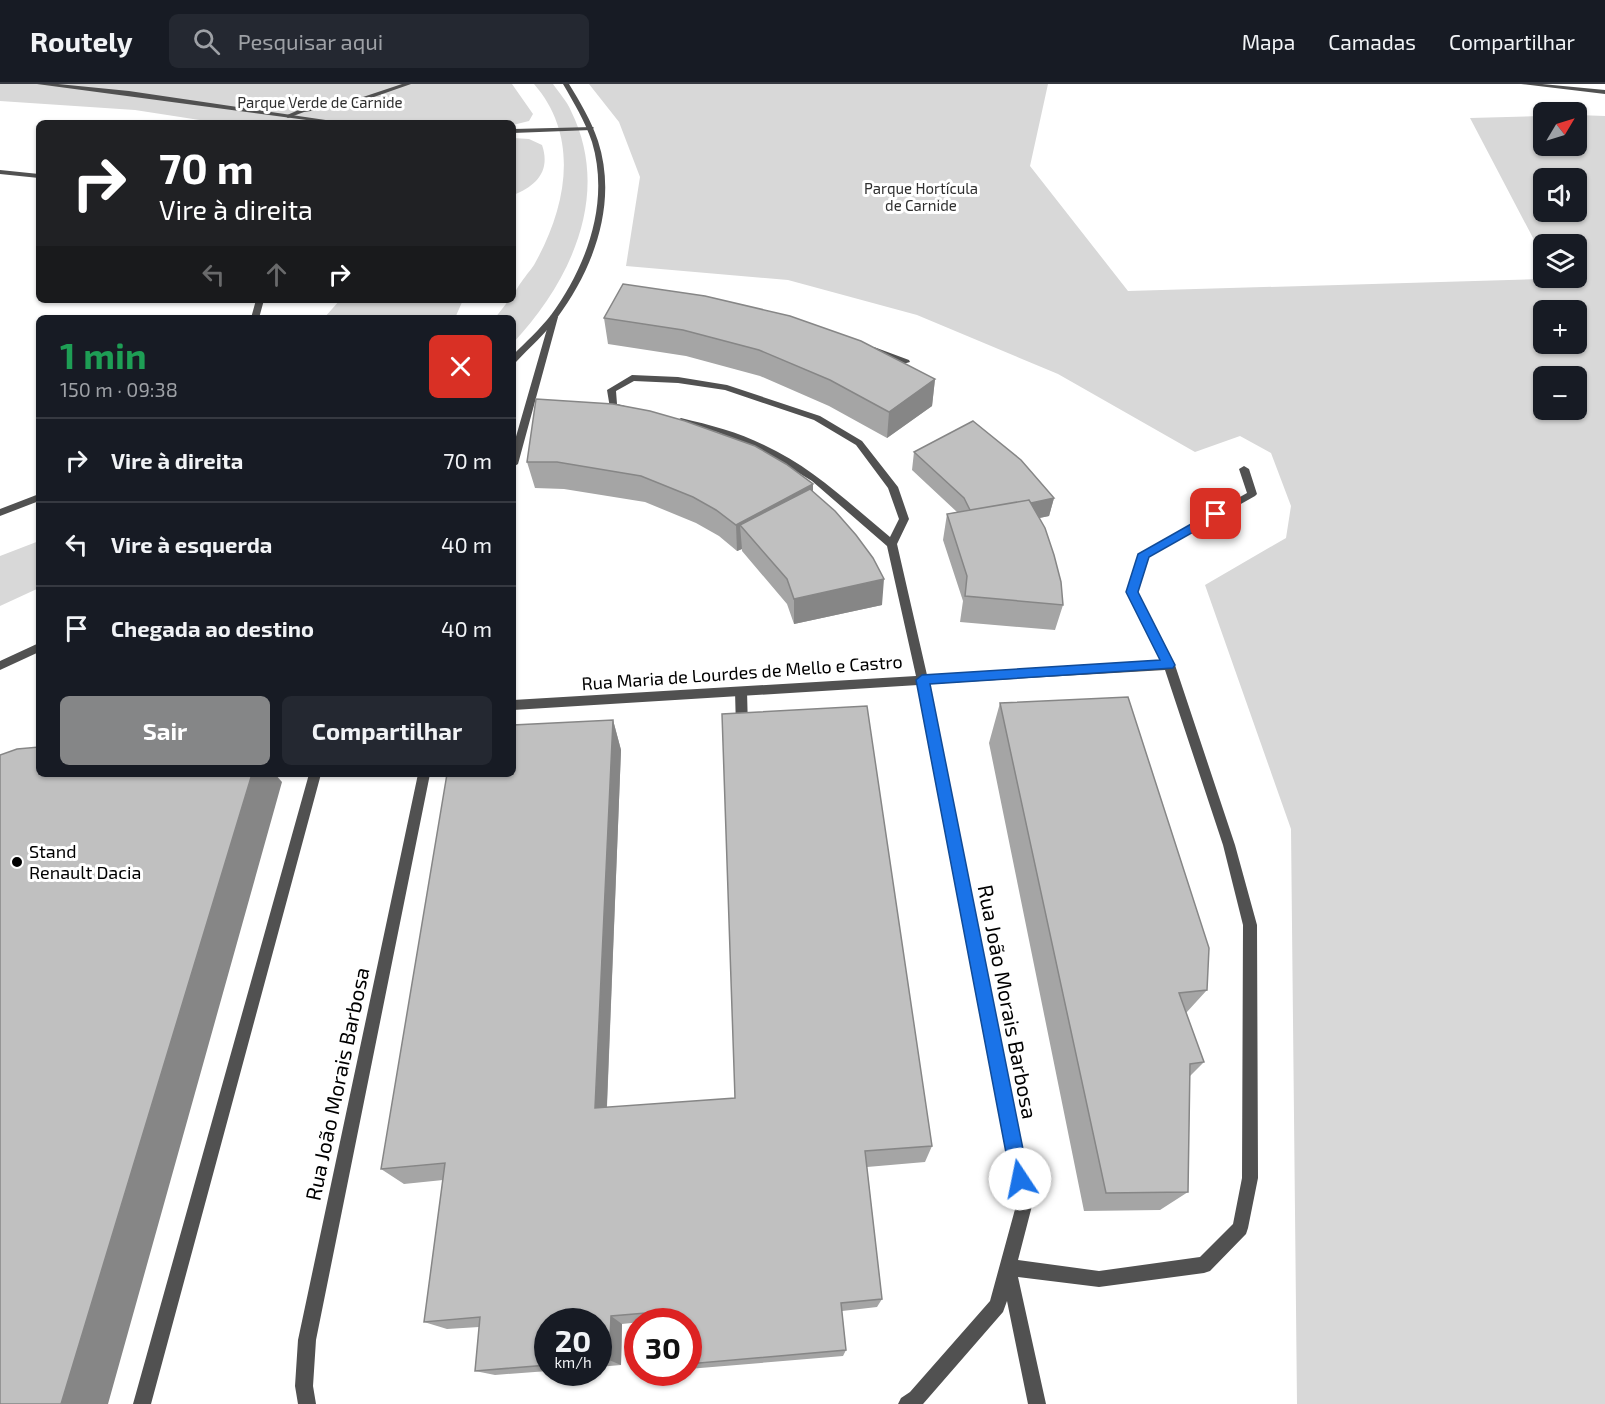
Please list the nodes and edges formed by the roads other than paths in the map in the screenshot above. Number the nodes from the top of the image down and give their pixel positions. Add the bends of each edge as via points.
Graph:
1 (40, 84) edge
2 (408, 84) edge
3 (566, 84) edge
4 (1524, 84) edge
5 (1605, 92) edge
6 (288, 116) junction
7 (319, 120) edge
8 (591, 129) junction
9 (516, 131) edge
10 (0, 172) edge
11 (36, 176) edge
12 (554, 317) junction
13 (862, 345) edge
14 (516, 357) edge
15 (906, 362) edge
16 (633, 411) edge
17 (673, 420) edge
18 (516, 453) edge
19 (1244, 469) dead end
20 (36, 497) edge
21 (0, 513) edge
22 (892, 544) junction
23 (36, 648) edge
24 (1169, 665) junction
25 (0, 666) edge
26 (922, 680) junction
27 (741, 691) junction
28 (516, 705) edge
29 (742, 737) edge
30 (314, 777) edge
31 (423, 777) edge
32 (1008, 1267) junction
33 (141, 1404) edge
34 (307, 1404) edge
35 (907, 1404) edge
36 (1037, 1404) edge

1 - 6 street
2 - 6 street via 349,104
3 - 8 street via 583,106
4 - 5 street
6 - 7 street
8 - 9 street
8 - 12 street via 603,177 600,219 585,267
10 - 11 street
12 - 14 street
12 - 18 street
13 - 15 street
16 - 22 street via 613,406 611,390 632,378 727,388 817,418 859,443 893,487 904,519
17 - 22 street via 720,430 762,447 816,479
19 - 24 street via 1252,494 1144,554 1132,592
20 - 21 street
22 - 26 street, Rua João Morais Barbosa
23 - 25 street
24 - 26 street, Rua Maria de Lourdes de Mello e Castro
24 - 32 street via 1228,844 1250,925 1250,1178 1240,1228 1204,1265 1099,1279
26 - 27 street, Rua Maria de Lourdes de Mello e Castro
26 - 32 street, Rua João Morais Barbosa via 1025,1202
27 - 28 street, Rua Maria de Lourdes de Mello e Castro
27 - 29 street
30 - 33 street
31 - 34 street, Rua João Morais Barbosa via 307,1340
32 - 35 street, Rua João Morais Barbosa via 997,1306
32 - 36 street

